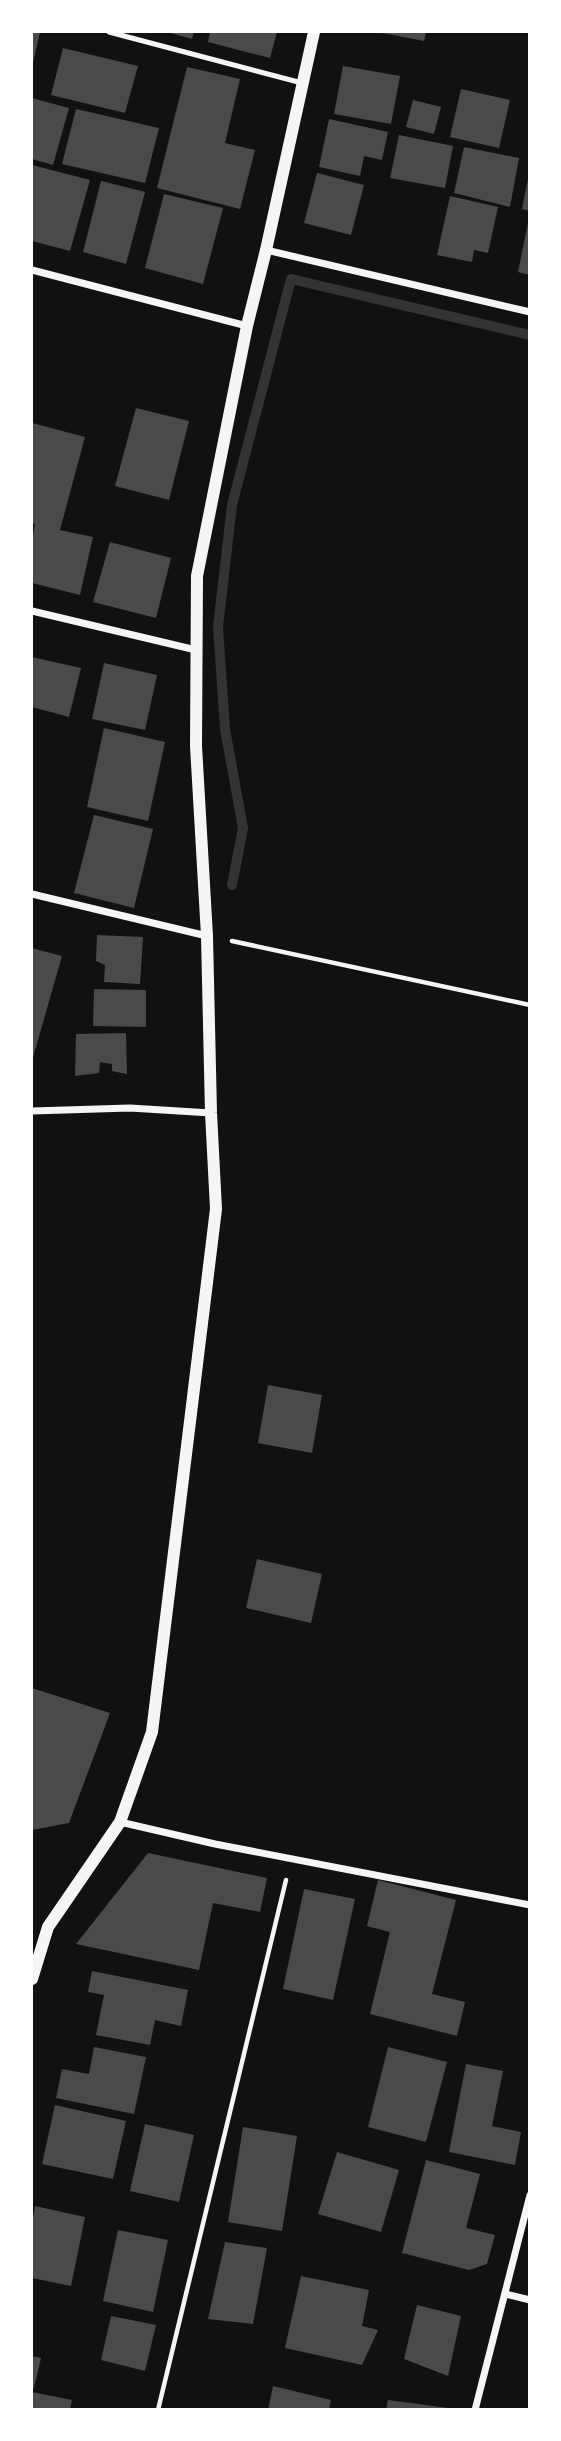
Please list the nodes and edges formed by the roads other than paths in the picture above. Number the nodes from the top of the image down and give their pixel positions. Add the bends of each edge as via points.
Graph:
1 (108, 32) edge
2 (313, 32) edge
3 (302, 83) junction
4 (266, 250) junction
5 (32, 270) edge
6 (530, 312) edge
7 (247, 326) junction
8 (32, 611) edge
9 (196, 650) junction
10 (32, 894) edge
11 (207, 936) junction
12 (32, 1111) edge
13 (211, 1113) junction
14 (120, 1822) junction
15 (530, 1905) edge
16 (32, 1979) edge
17 (530, 2195) edge
18 (505, 2294) junction
19 (530, 2300) edge
20 (475, 2410) edge

1 - 3 lane
2 - 3 street
3 - 4 street
4 - 6 street
4 - 7 street
5 - 7 street
7 - 9 street via 197,576
8 - 9 street
9 - 11 street via 196,746
10 - 11 street
11 - 13 street
12 - 13 street via 130,1108
13 - 14 street via 216,1209 152,1732
14 - 15 street
14 - 16 street via 48,1927
17 - 18 street
18 - 19 street
18 - 20 street

